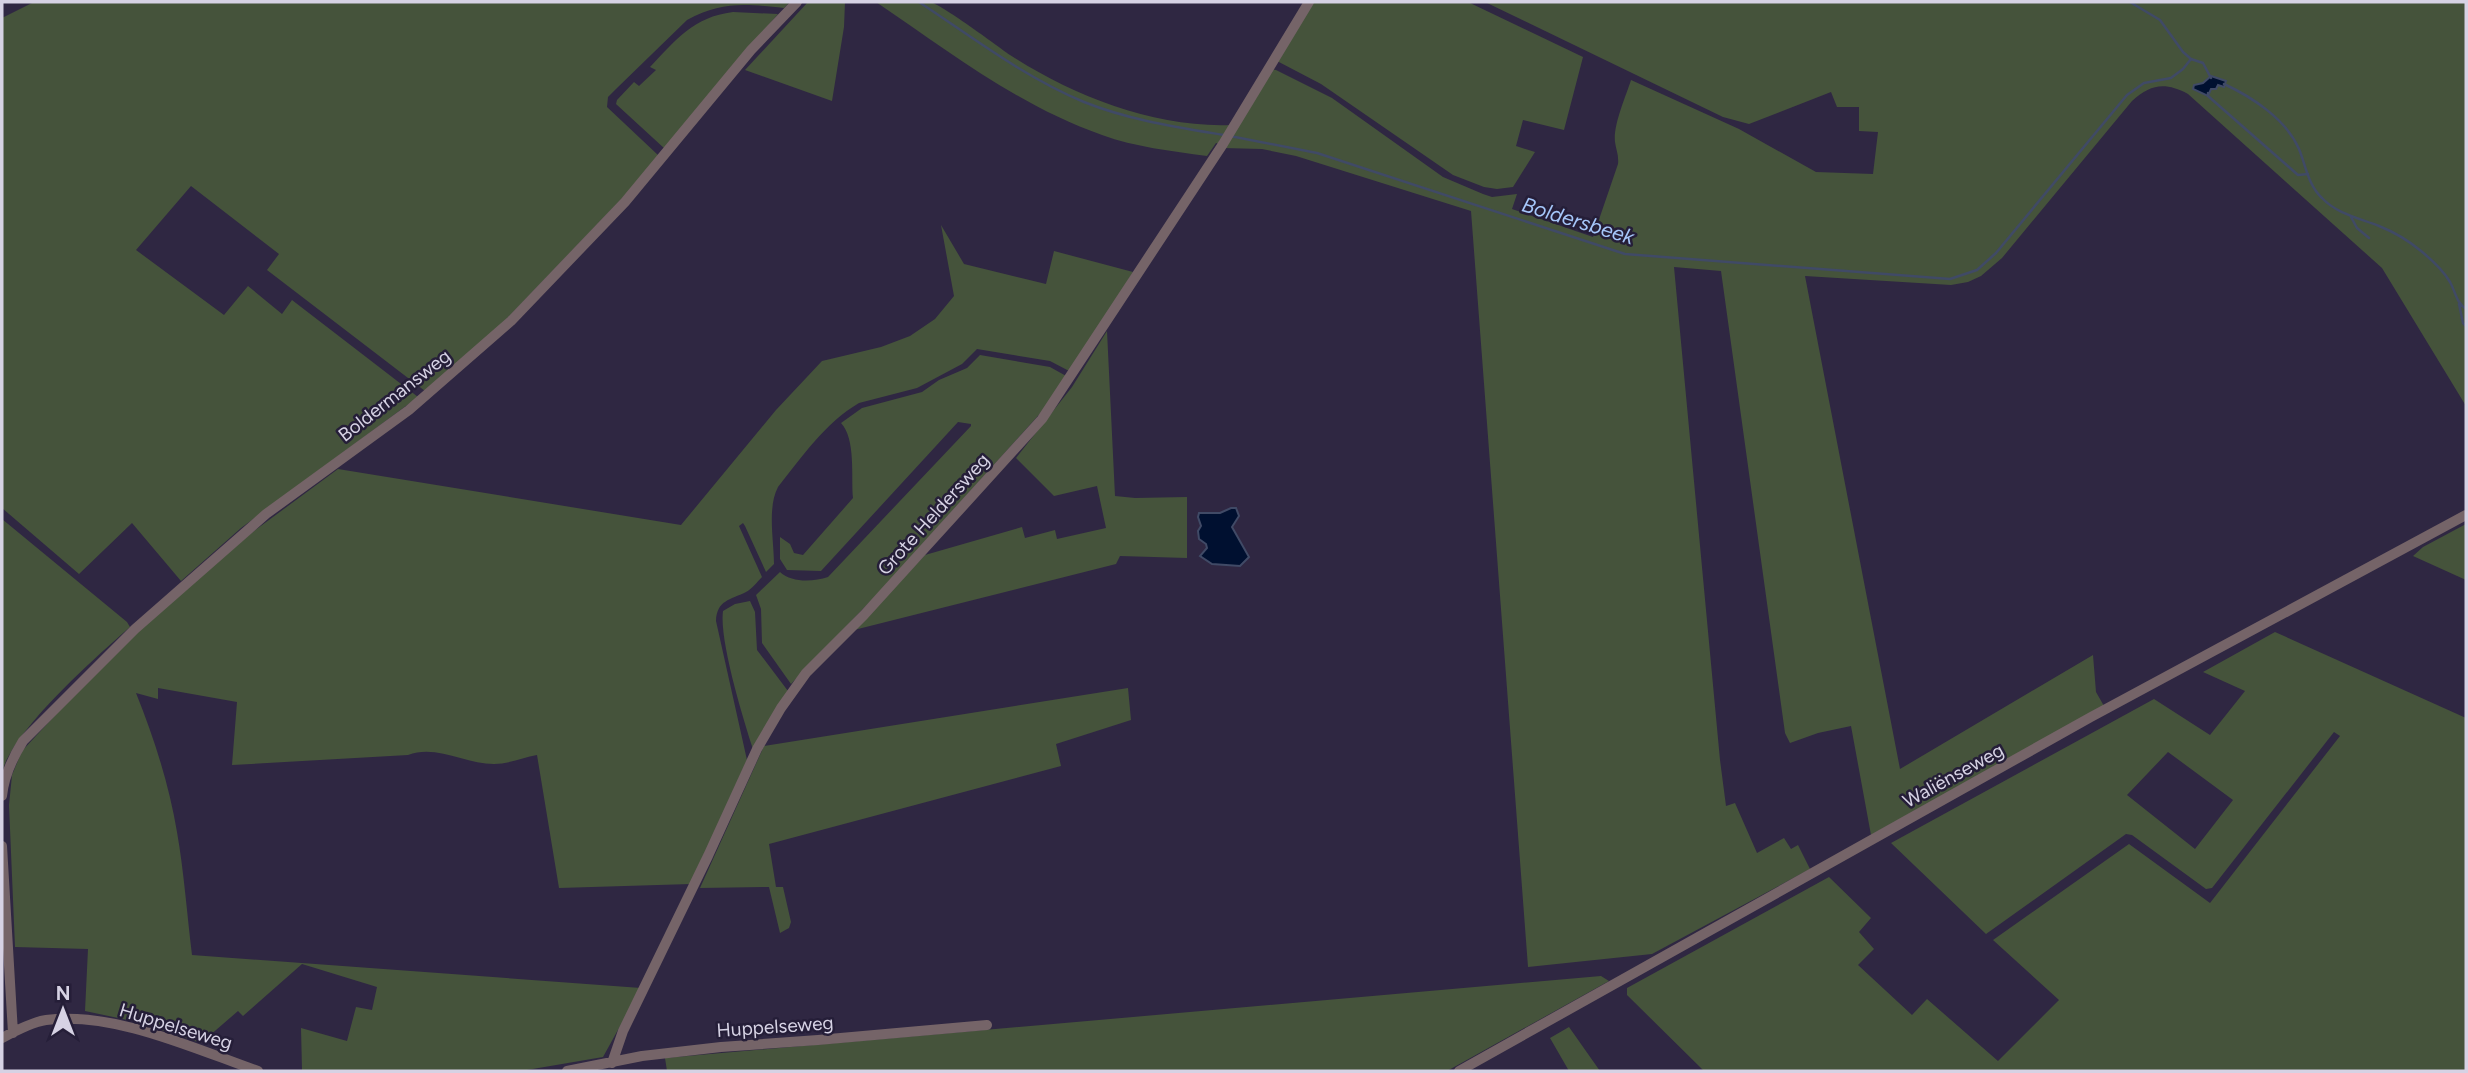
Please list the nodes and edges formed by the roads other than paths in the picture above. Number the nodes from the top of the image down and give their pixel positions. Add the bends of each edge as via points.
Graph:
1 (797, 2) edge
2 (1309, 2) edge
3 (2466, 515) edge
4 (2, 796) edge
5 (2, 846) edge
6 (986, 1025) dead end
7 (7, 1035) edge
8 (612, 1063) junction
9 (258, 1071) edge
10 (567, 1071) edge
11 (1460, 1071) edge

1 - 4 street, Boldermansweg via 751,50 625,202 511,321 409,410 265,514 135,629 23,741
2 - 8 street, Grote Heldersweg via 1223,143 1042,419 806,673 781,708 757,749
3 - 11 street, Waliënseweg via 2091,717
5 - 7 street
6 - 8 street, Huppelseweg via 721,1047
7 - 9 street, Huppelseweg via 44,1020 73,1018 123,1025
8 - 10 street, Huppelseweg

